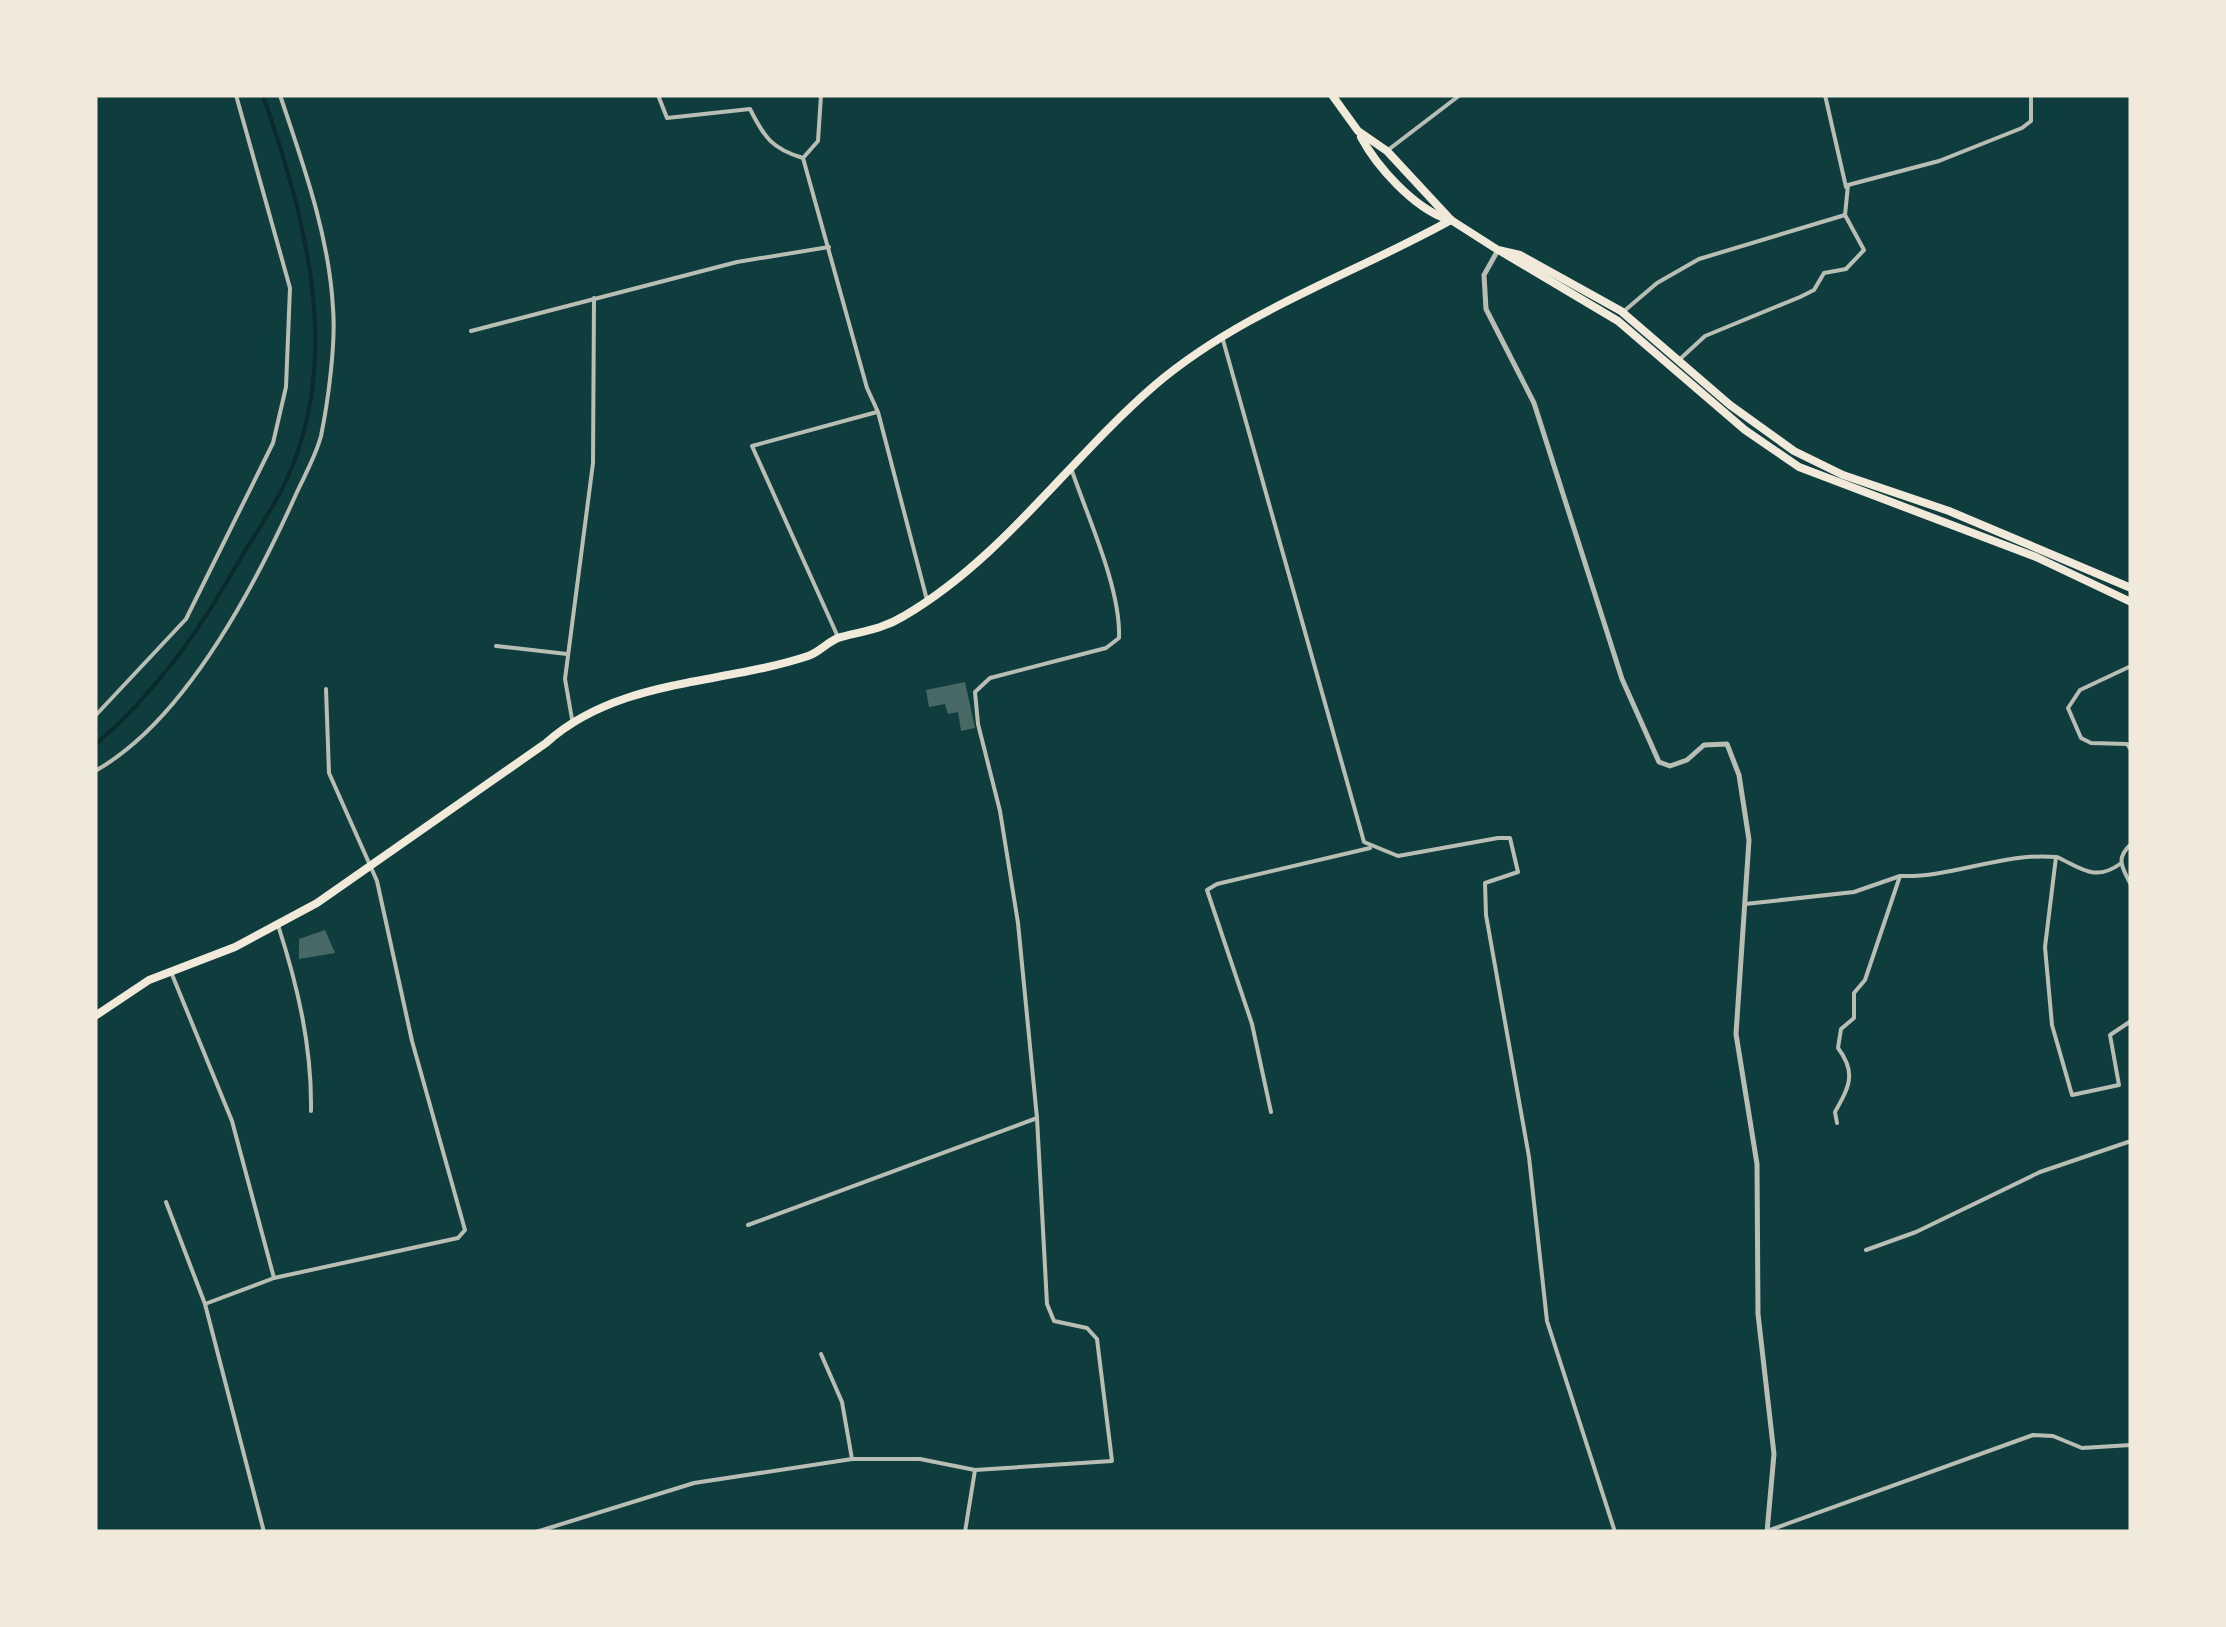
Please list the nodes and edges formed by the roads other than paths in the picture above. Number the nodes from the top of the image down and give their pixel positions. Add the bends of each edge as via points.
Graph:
1 (236, 95) edge
2 (280, 95) edge
3 (658, 95) edge
4 (820, 95) edge
5 (1332, 95) edge
6 (1460, 95) edge
7 (1825, 95) edge
8 (2032, 95) edge
9 (1358, 131) junction
10 (1387, 151) junction
11 (803, 158) junction
12 (1846, 187) junction
13 (1845, 215) junction
14 (1451, 220) junction
15 (828, 247) junction
16 (1498, 250) junction
17 (594, 298) junction
18 (1623, 312) junction
19 (470, 331) dead end
20 (1222, 335) junction
21 (1680, 359) junction
22 (878, 412) junction
23 (1071, 468) junction
24 (2131, 588) edge
25 (927, 600) junction
26 (2131, 602) edge
27 (838, 638) junction
28 (496, 646) dead end
29 (567, 654) junction
30 (2131, 666) edge
31 (326, 689) dead end
32 (95, 716) edge
33 (572, 720) junction
34 (2131, 750) edge
35 (95, 771) edge
36 (2131, 844) edge
37 (1373, 847) junction
38 (2056, 857) junction
39 (2120, 864) junction
40 (368, 869) junction
41 (1900, 876) junction
42 (2131, 885) edge
43 (1745, 904) junction
44 (277, 922) junction
45 (171, 972) junction
46 (95, 1016) edge
47 (2131, 1020) edge
48 (311, 1112) dead end
49 (1271, 1112) dead end
50 (1037, 1118) junction
51 (1837, 1124) dead end
52 (2131, 1141) edge
53 (166, 1202) dead end
54 (748, 1224) dead end
55 (1866, 1250) dead end
56 (274, 1278) junction
57 (206, 1304) junction
58 (821, 1354) dead end
59 (2131, 1445) edge
60 (852, 1460) junction
61 (974, 1470) junction
62 (264, 1532) edge
63 (536, 1532) edge
64 (966, 1532) edge
65 (1615, 1532) edge
66 (1767, 1532) edge

1 - 32 street via 290,288 286,387 273,443 186,619
2 - 35 street via 328,260 334,312 320,439 277,537 216,640 158,722 120,758
3 - 11 street via 667,118 750,108 764,138
4 - 11 street via 818,141
5 - 9 main road
6 - 10 street
7 - 12 street
8 - 12 street via 2031,121 2022,128 1939,162
9 - 10 main road
9 - 14 main road via 1394,178 1433,214
10 - 14 main road
11 - 15 street
12 - 13 street
13 - 18 street via 1699,258
13 - 21 street via 1864,250 1855,262 1824,272 1814,290 1800,297 1705,336
14 - 16 main road
14 - 20 main road
15 - 17 street
15 - 22 street
16 - 18 main road via 1520,255
16 - 26 main road via 1618,321 1745,430 1799,466 2036,557
16 - 43 street via 1484,275 1486,309 1534,403 1622,678 1659,762 1687,760 1704,744 1727,744 1733,752 1749,840
17 - 19 street
17 - 29 street via 593,463
18 - 21 main road
20 - 23 main road via 1153,386
20 - 37 street via 1315,679 1362,836
21 - 24 main road via 1794,450
22 - 25 street
22 - 27 street via 752,446
23 - 25 main road via 988,552
23 - 50 street via 1108,580 1118,638 1106,648 990,678 976,692 1018,923
25 - 27 main road via 868,634
27 - 33 main road via 811,655 704,676
28 - 29 street
29 - 33 street
30 - 34 street via 2080,690 2068,708 2081,738 2128,744
31 - 40 street via 329,773
33 - 40 main road
36 - 39 street
37 - 49 street via 1207,890 1252,1024
37 - 65 street via 1398,856 1510,838 1515,848 1518,872 1485,883 1486,915 1551,1340
38 - 39 street via 2088,874
38 - 41 street
38 - 47 street via 2045,947 2052,1026 2072,1095 2118,1085 2110,1035
39 - 42 street
40 - 44 main road
40 - 56 street via 378,881 412,1041 464,1230 458,1238
41 - 43 street via 1854,892
41 - 51 street via 1865,980 1854,993 1854,1018 1841,1028 1838,1048 1852,1084 1835,1112
43 - 66 street via 1736,1034 1757,1164 1758,1314 1774,1454
44 - 45 main road
44 - 48 street via 312,1064
45 - 46 main road
45 - 56 street via 232,1121
50 - 54 street
50 - 61 street via 1047,1304 1054,1321 1087,1328 1097,1339 1112,1460
52 - 55 street via 2040,1172
53 - 57 street
56 - 57 street
57 - 62 street
58 - 60 street via 842,1402
59 - 66 street via 2082,1448 2033,1434
60 - 61 street via 920,1458
60 - 63 street via 694,1484
61 - 64 street

